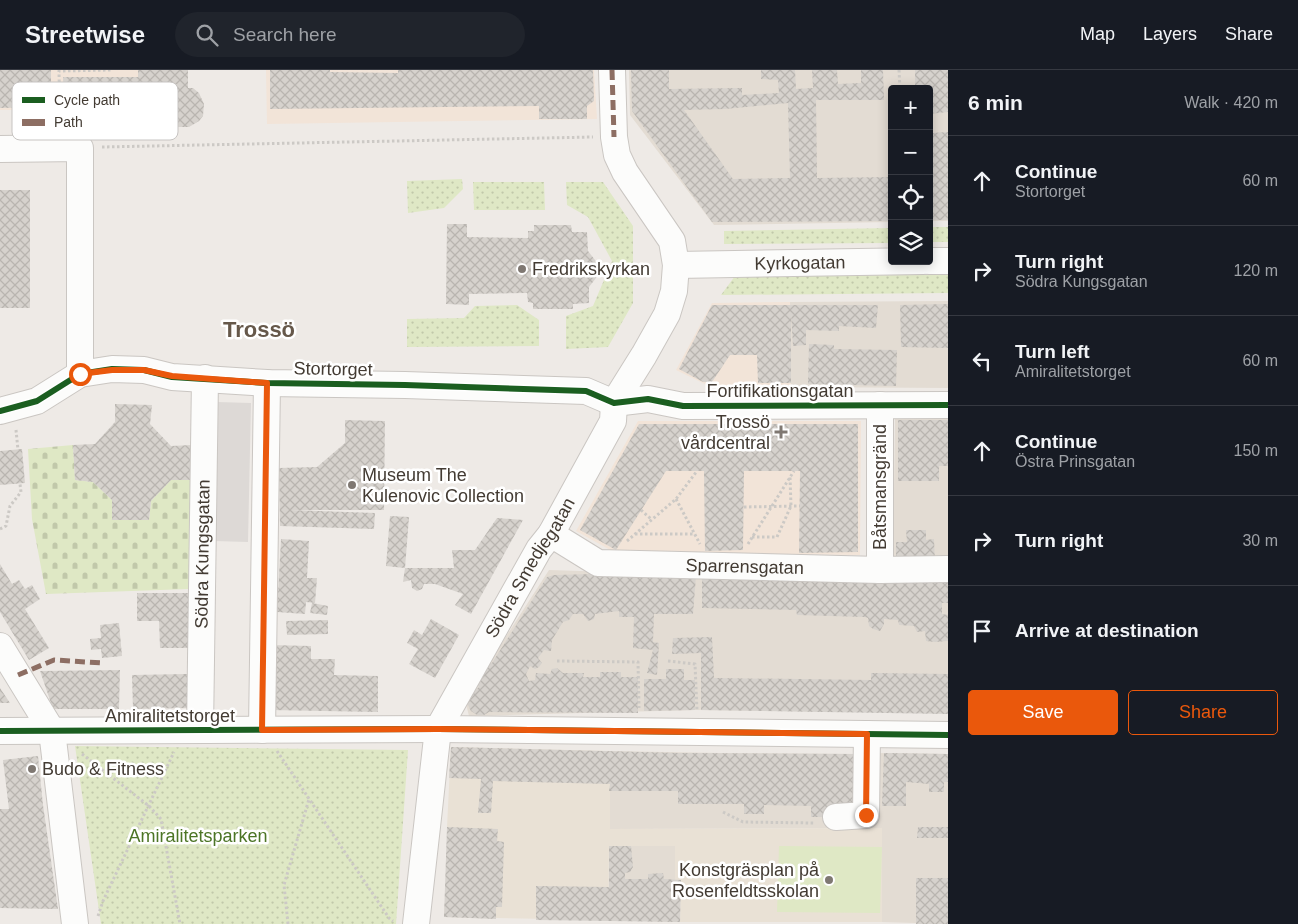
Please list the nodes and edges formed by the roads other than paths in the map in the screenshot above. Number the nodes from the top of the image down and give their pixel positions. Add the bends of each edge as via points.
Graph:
1 (612, 70) edge
2 (0, 149) edge
3 (933, 261) edge
4 (948, 261) edge
5 (888, 262) edge
6 (676, 265) junction
7 (80, 374) junction
8 (205, 378) junction
9 (267, 383) junction
10 (614, 403) junction
11 (880, 405) junction
12 (948, 405) edge
13 (0, 411) edge
14 (551, 534) junction
15 (948, 569) edge
16 (880, 570) junction
17 (0, 646) edge
18 (438, 729) junction
19 (200, 730) junction
20 (257, 730) junction
21 (0, 731) edge
22 (52, 731) junction
23 (867, 734) junction
24 (948, 735) edge
25 (836, 817) road end
26 (75, 924) edge
27 (416, 924) edge

1 - 6 street via 617,155 672,241
2 - 7 street via 70,148
3 - 4 street
5 - 6 street, Kyrkogatan
6 - 10 street via 674,291 667,314
7 - 8 street, Stortorget via 144,370
7 - 13 street, Stortorget via 37,401
8 - 9 street, Stortorget
8 - 19 street, Södra Kungsgatan
9 - 10 street, Stortorget via 586,391
9 - 20 street
10 - 11 street, Fortifikationsgatan via 648,399 683,406
10 - 14 street, Södra Smedjegatan via 613,421
11 - 12 street, Fortifikationsgatan
11 - 16 street, Båtsmansgränd
14 - 16 street, Sparrensgatan via 598,563
14 - 18 street, Södra Smedjegatan via 539,549
15 - 16 street, Sparrensgatan
17 - 22 street
18 - 20 street, Amiralitetstorget
18 - 23 street, Amiralitetstorget
18 - 27 street
19 - 20 street, Amiralitetstorget
19 - 22 street, Amiralitetstorget
21 - 22 street, Amiralitetstorget
22 - 26 street
23 - 24 street, Amiralitetstorget
23 - 25 street via 866,815

